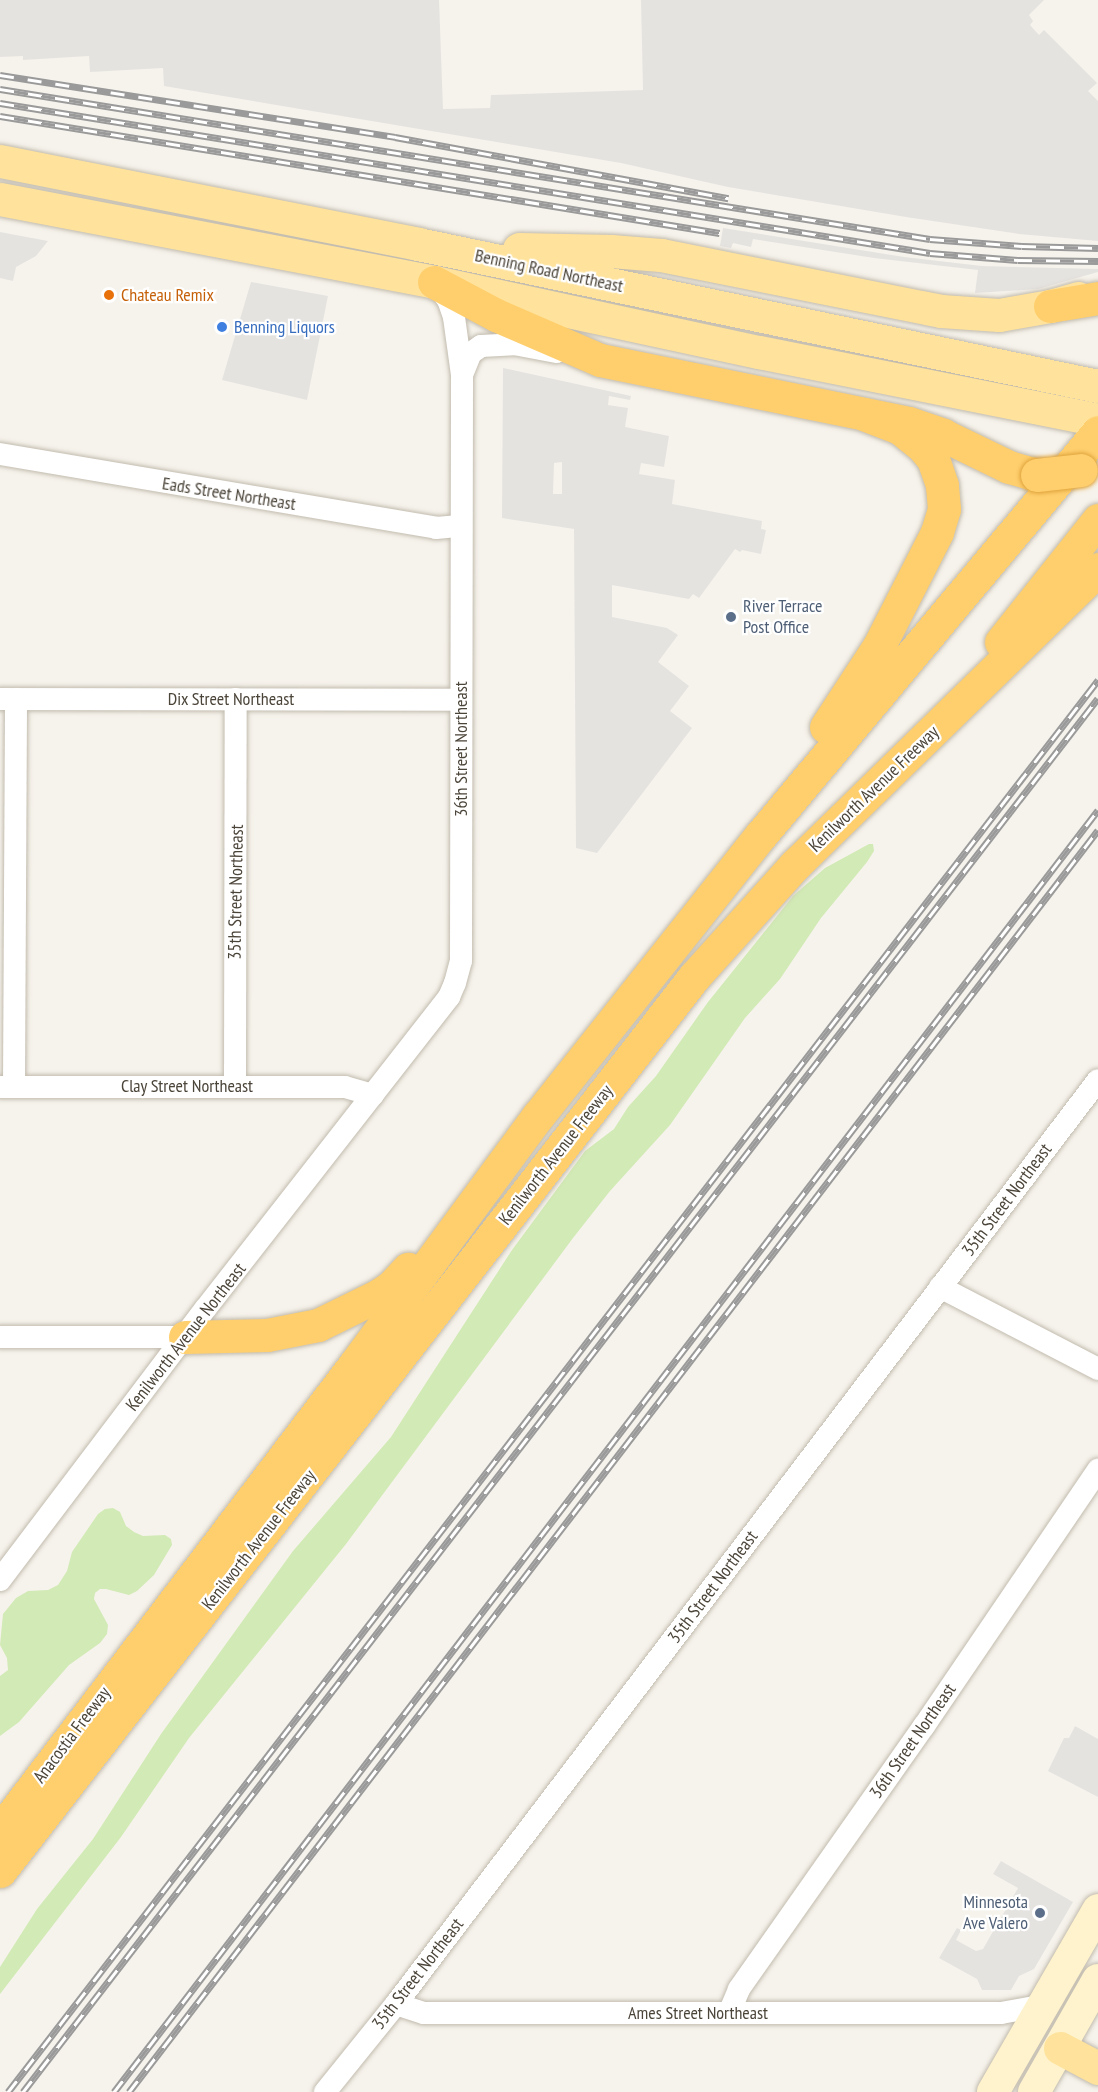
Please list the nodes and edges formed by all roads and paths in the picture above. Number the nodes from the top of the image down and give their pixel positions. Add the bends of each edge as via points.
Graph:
1 (0, 161) edge
2 (0, 199) edge
3 (418, 244) junction
4 (434, 282) junction
5 (1098, 291) edge
6 (1098, 298) edge
7 (1050, 306) junction
8 (600, 360) junction
9 (462, 375) junction
10 (1098, 386) edge
11 (864, 414) junction
12 (1098, 420) edge
13 (1098, 432) edge
14 (0, 454) edge
15 (1089, 467) edge
16 (1098, 520) edge
17 (460, 526) junction
18 (1098, 569) edge
19 (8, 699) edge
20 (236, 699) junction
21 (461, 700) junction
22 (902, 761) junction
23 (676, 942) junction
24 (1098, 1080) edge
25 (235, 1086) junction
26 (7, 1087) edge
27 (373, 1095) junction
28 (486, 1183) junction
29 (940, 1287) junction
30 (0, 1337) edge
31 (185, 1337) junction
32 (1098, 1369) edge
33 (1098, 1470) edge
34 (0, 1580) edge
35 (144, 1638) junction
36 (66, 1788) junction
37 (0, 1802) edge
38 (0, 1831) edge
39 (0, 1871) edge
40 (0, 1894) edge
41 (1098, 1910) edge
42 (1098, 1980) edge
43 (396, 2004) junction
44 (729, 2013) junction
45 (1036, 2018) junction
46 (1078, 2037) edge
47 (1098, 2068) edge
48 (324, 2092) edge
49 (993, 2092) edge
50 (1034, 2092) edge

1 - 3 main road, Benning Road Northeast
2 - 4 main road, Benning Road Northeast
3 - 7 main road via 661,255 941,311 999,315
3 - 10 main road, Benning Road Northeast
4 - 8 highway via 496,315
4 - 9 street, 36th Street Northeast via 454,316
4 - 12 main road, Benning Road Northeast
5 - 7 main road
6 - 7 highway
8 - 9 street, 36th Street Northeast via 514,344 492,344 471,353
8 - 11 highway
9 - 17 street, 36th Street Northeast
11 - 15 highway, bridge via 926,428 1009,467 1038,475
11 - 23 highway via 900,428 933,459 944,501 940,525 879,646 849,695
13 - 23 highway, Kenilworth Avenue Freeway
14 - 17 street, Eads Street Northeast via 436,528
16 - 22 highway
17 - 21 street, 36th Street Northeast
18 - 22 highway, Kenilworth Avenue Freeway
19 - 20 street, Dix Street Northeast
19 - 26 street
20 - 21 street, Dix Street Northeast
20 - 25 street, 35th Street Northeast
21 - 27 street, 36th Street Northeast via 459,969 449,997
22 - 36 highway, Kenilworth Avenue Freeway via 795,865 694,977
23 - 28 highway, Kenilworth Avenue Freeway
24 - 29 street, 35th Street Northeast
25 - 26 street, Clay Street Northeast
25 - 27 street, Clay Street Northeast via 345,1087
27 - 31 street, Kenilworth Avenue Northeast
28 - 31 highway via 392,1287 341,1316 287,1332
28 - 35 highway, Kenilworth Avenue Freeway via 355,1364
29 - 32 street
29 - 43 street, 35th Street Northeast
30 - 31 street
31 - 34 street, Kenilworth Avenue Northeast
33 - 44 street, 36th Street Northeast via 740,1989
35 - 37 highway
35 - 38 highway, Anacostia Freeway
36 - 39 highway
36 - 40 highway, Anacostia Freeway
41 - 45 main road
42 - 46 main road
43 - 44 street, Ames Street Northeast via 424,2013
43 - 48 street, 35th Street Northeast
44 - 45 street, Ames Street Northeast via 1001,2013
45 - 46 main road
45 - 49 main road
46 - 47 main road
46 - 50 main road

